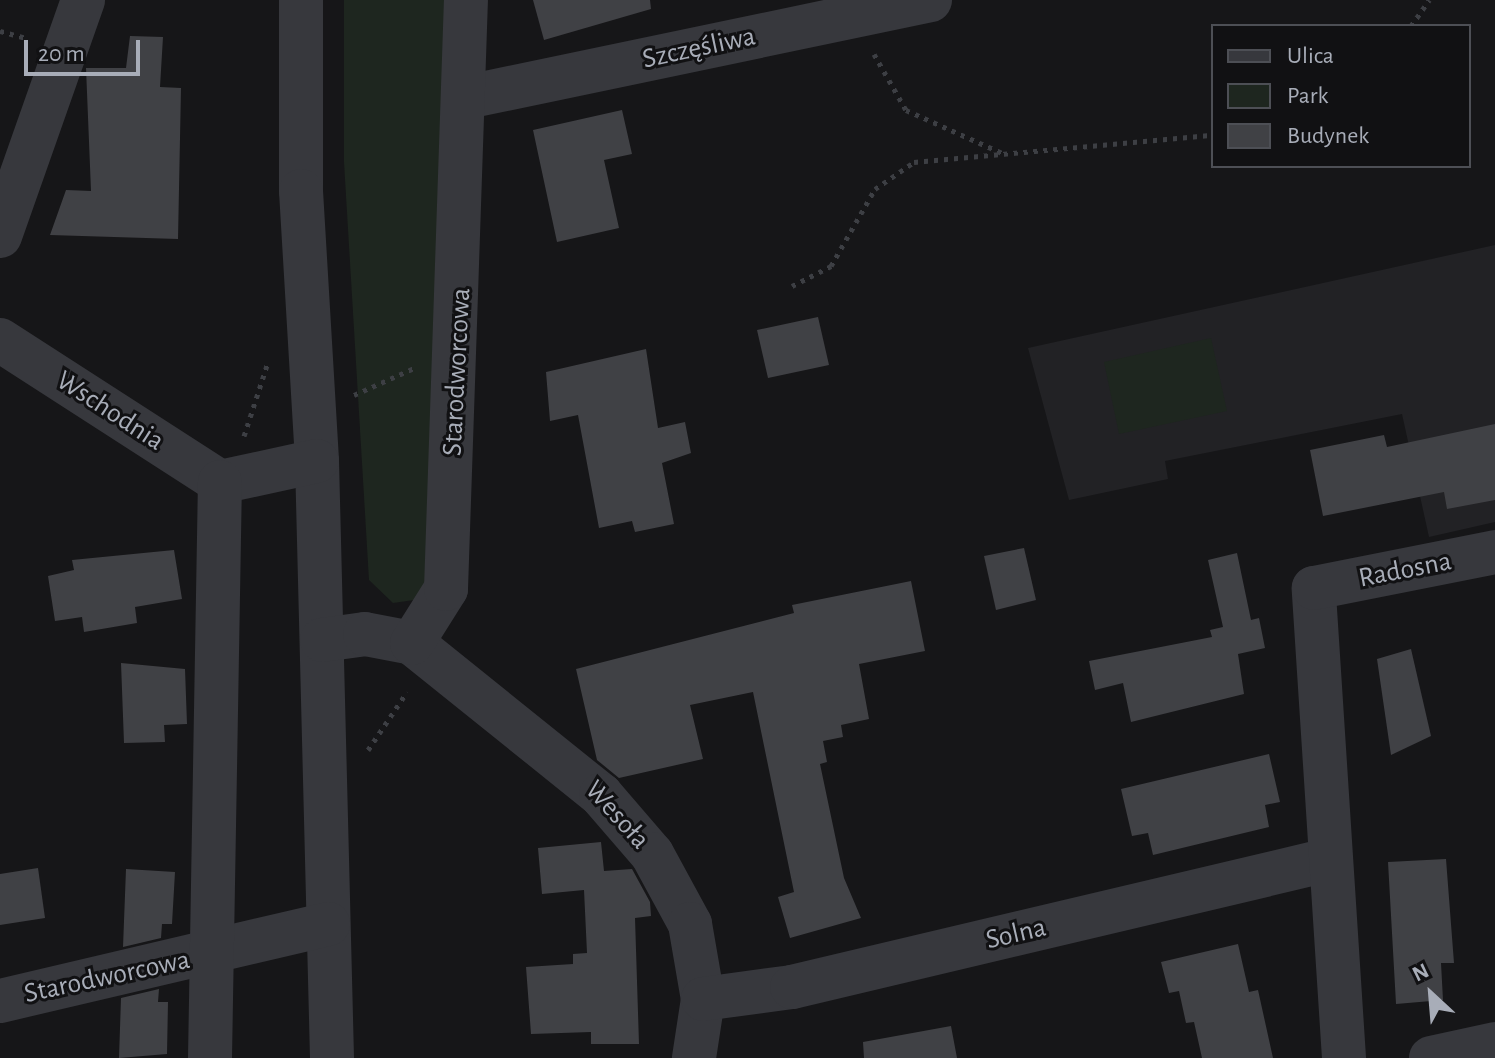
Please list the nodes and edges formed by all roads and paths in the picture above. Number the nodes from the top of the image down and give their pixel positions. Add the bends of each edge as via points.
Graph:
1 (83, 0) edge
2 (301, 0) edge
3 (466, 0) edge
4 (930, 0) edge
5 (1429, 0) edge
6 (853, 16) junction
7 (1412, 24) edge
8 (467, 97) junction
9 (1211, 135) edge
10 (1007, 154) junction
11 (0, 236) edge
12 (792, 286) dead end
13 (0, 340) edge
14 (269, 357) dead end
15 (458, 357) junction
16 (349, 397) dead end
17 (244, 445) dead end
18 (317, 461) junction
19 (220, 482) junction
20 (1495, 552) edge
21 (322, 640) junction
22 (422, 649) junction
23 (368, 750) dead end
24 (1328, 860) junction
25 (328, 924) junction
26 (214, 954) junction
27 (703, 999) junction
28 (0, 1001) edge
29 (1495, 1044) edge
30 (210, 1058) edge
31 (332, 1058) edge
32 (694, 1058) edge
33 (1344, 1058) edge
34 (1431, 1058) edge

1 - 11 street
2 - 18 street via 301,191
3 - 8 street, Starodworcowa
4 - 6 street, Szczęśliwa
5 - 7 path
6 - 8 street, Szczęśliwa
6 - 10 path via 906,110
8 - 15 street, Starodworcowa
9 - 10 path
10 - 12 path via 914,162 890,174 831,266
13 - 19 street, Wschodnia
14 - 17 path
15 - 16 path
15 - 22 street, Starodworcowa via 446,589
18 - 19 street
18 - 21 street
19 - 26 street, Starodworcowa
20 - 24 street, Radosna via 1314,588
21 - 22 street via 365,634
21 - 25 street
22 - 23 path
22 - 27 street, Wesoła via 563,758 652,854 690,924
24 - 27 street, Solna via 792,987
24 - 33 street
25 - 26 street, Starodworcowa
25 - 31 street
26 - 28 street, Starodworcowa
26 - 30 street, Starodworcowa
27 - 32 street, Wesoła
29 - 34 street

